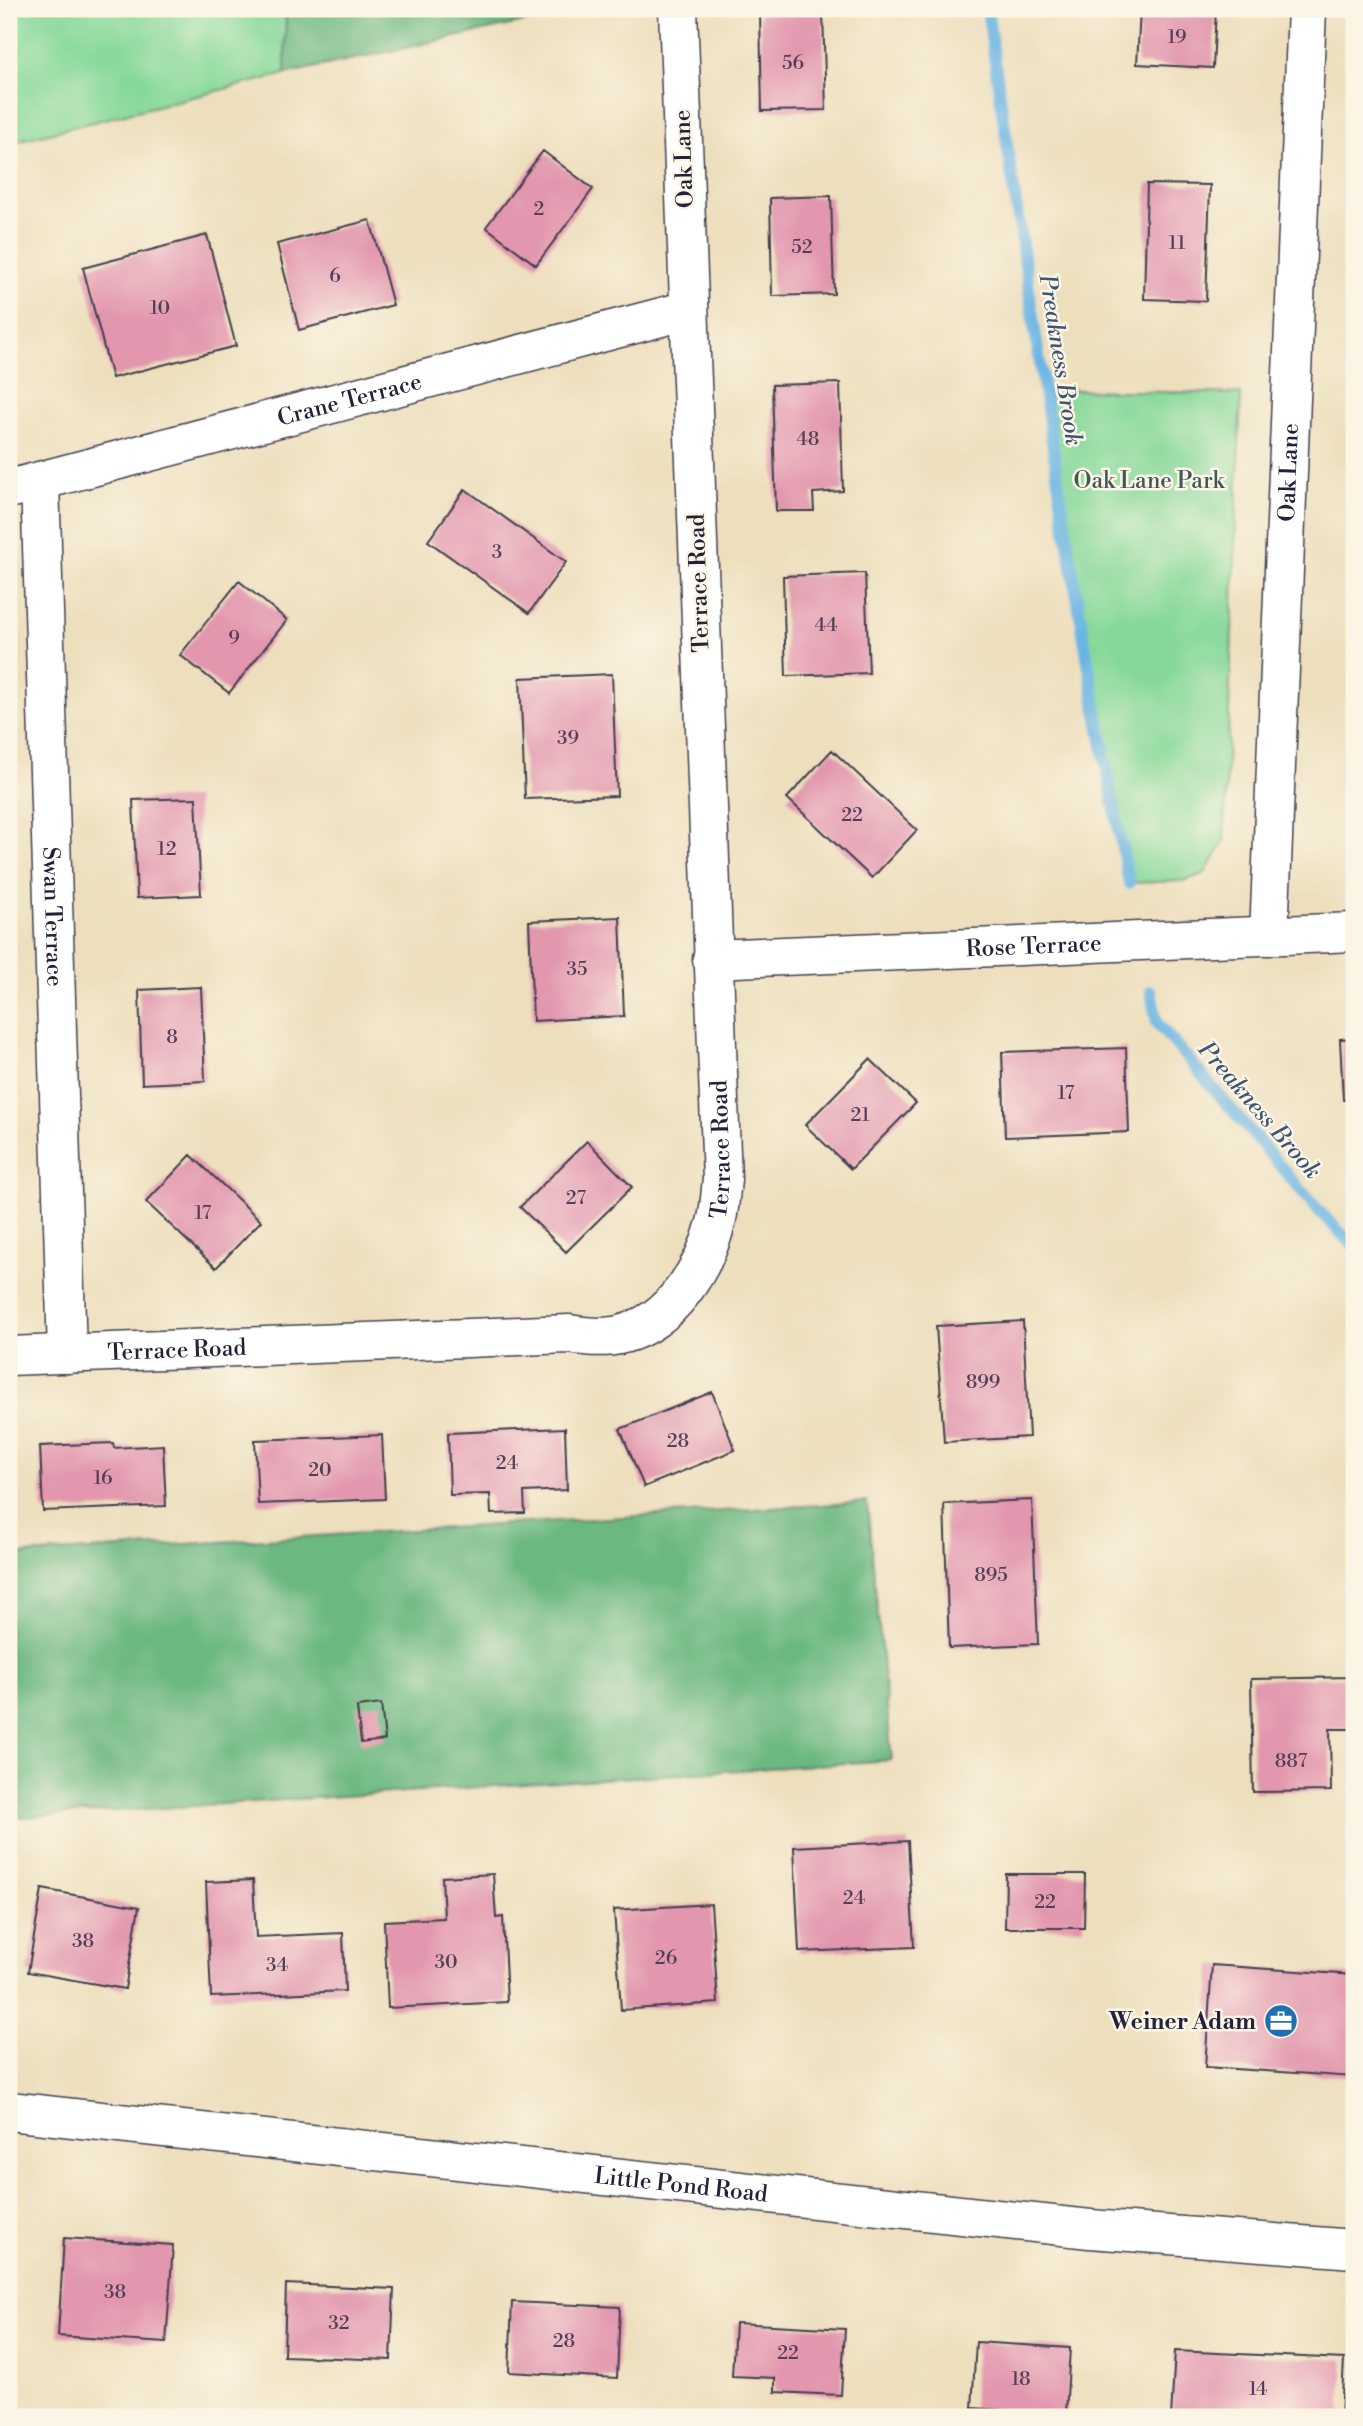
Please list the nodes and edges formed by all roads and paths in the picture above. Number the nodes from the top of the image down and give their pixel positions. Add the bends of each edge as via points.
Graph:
1 (678, 9) edge
2 (1307, 9) edge
3 (688, 310) junction
4 (24, 485) edge
5 (1354, 932) edge
6 (1269, 936) junction
7 (712, 959) junction
8 (67, 1354) junction
9 (9, 1356) edge
10 (9, 2111) edge
11 (1354, 2249) edge

1 - 3 street, Oak Lane
2 - 6 street, Oak Lane
3 - 4 street, Crane Terrace
3 - 7 street, Terrace Road
4 - 8 street, Swan Terrace
5 - 6 street, Rose Terrace
6 - 7 street, Rose Terrace
7 - 8 street, Terrace Road via 722,1180 716,1222 702,1261 681,1294 654,1319 623,1334 591,1337 569,1334
8 - 9 street, Terrace Road
10 - 11 street, Little Pond Road via 1090,2229

